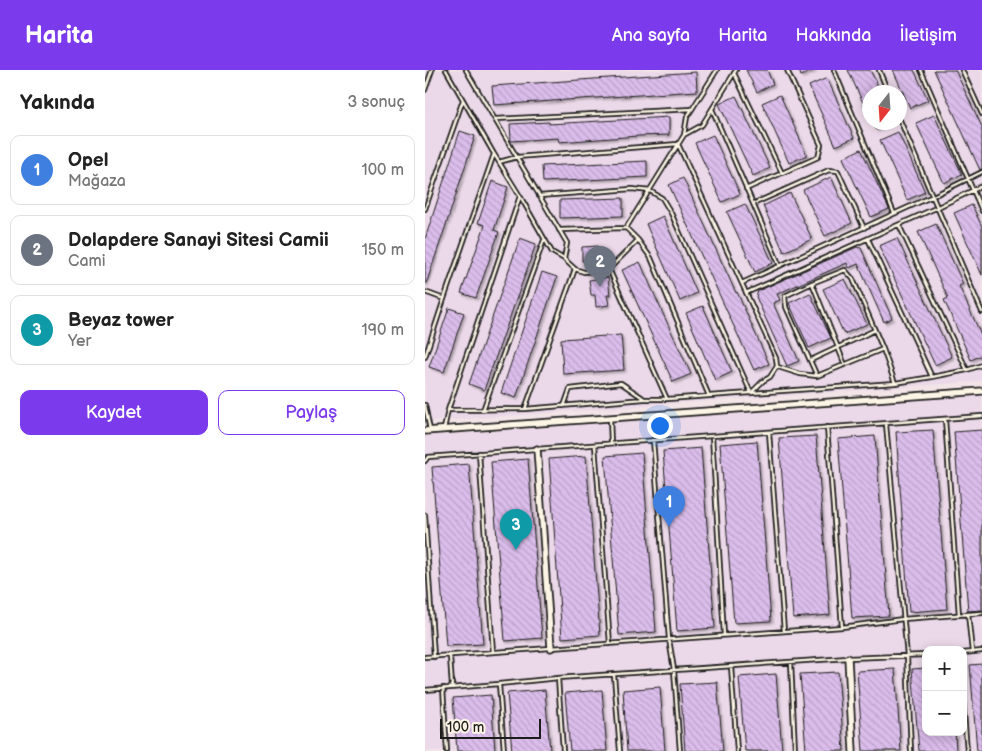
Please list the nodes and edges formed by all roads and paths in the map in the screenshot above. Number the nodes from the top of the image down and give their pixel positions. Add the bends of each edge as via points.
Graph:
1 (432, 70) edge
2 (446, 70) edge
3 (466, 70) edge
4 (717, 70) edge
5 (787, 70) edge
6 (834, 70) edge
7 (879, 70) edge
8 (921, 70) edge
9 (962, 70) edge
10 (735, 71) edge
11 (886, 85) edge
12 (425, 90) edge
13 (463, 100) junction
14 (692, 109) junction
15 (712, 109) junction
16 (982, 114) edge
17 (495, 119) junction
18 (904, 130) edge
19 (684, 135) junction
20 (678, 144) junction
21 (494, 154) junction
22 (517, 157) junction
23 (499, 162) junction
24 (982, 172) edge
25 (782, 173) junction
26 (967, 179) junction
27 (982, 186) edge
28 (746, 189) junction
29 (973, 190) junction
30 (650, 191) junction
31 (520, 196) junction
32 (539, 196) junction
33 (933, 196) junction
34 (753, 204) junction
35 (938, 207) junction
36 (425, 209) edge
37 (982, 211) edge
38 (894, 213) junction
39 (899, 225) junction
40 (626, 228) junction
41 (864, 228) junction
42 (559, 230) junction
43 (868, 238) junction
44 (544, 239) junction
45 (638, 240) junction
46 (564, 258) junction
47 (780, 266) junction
48 (609, 268) junction
49 (575, 269) junction
50 (741, 283) junction
51 (812, 283) junction
52 (425, 292) edge
53 (746, 293) junction
54 (444, 298) junction
55 (982, 312) edge
56 (875, 330) junction
57 (838, 347) junction
58 (883, 349) junction
59 (425, 356) edge
60 (810, 360) junction
61 (845, 365) junction
62 (982, 365) edge
63 (777, 366) junction
64 (967, 370) junction
65 (817, 376) junction
66 (932, 377) junction
67 (895, 383) junction
68 (982, 391) edge
69 (751, 393) junction
70 (709, 396) junction
71 (645, 399) junction
72 (667, 399) junction
73 (425, 404) edge
74 (564, 406) junction
75 (525, 409) junction
76 (448, 410) junction
77 (483, 410) junction
78 (982, 416) edge
79 (610, 418) junction
80 (945, 419) junction
81 (886, 423) junction
82 (827, 428) junction
83 (444, 429) junction
84 (427, 430) edge
85 (769, 432) junction
86 (713, 436) junction
87 (653, 440) junction
88 (611, 443) junction
89 (595, 444) junction
90 (537, 449) junction
91 (479, 453) junction
92 (425, 461) edge
93 (425, 515) edge
94 (982, 613) edge
95 (968, 614) junction
96 (959, 615) junction
97 (903, 619) junction
98 (842, 627) junction
99 (784, 631) junction
100 (723, 636) junction
101 (669, 640) junction
102 (610, 644) junction
103 (551, 648) junction
104 (982, 651) edge
105 (493, 652) junction
106 (972, 652) junction
107 (967, 653) edge
108 (922, 655) edge
109 (450, 656) junction
110 (907, 656) junction
111 (435, 657) junction
112 (425, 658) edge
113 (848, 658) junction
114 (791, 662) junction
115 (731, 666) junction
116 (674, 670) junction
117 (614, 675) junction
118 (558, 678) junction
119 (499, 684) junction
120 (443, 688) junction
121 (452, 688) junction
122 (425, 690) edge
123 (966, 736) edge
124 (447, 751) edge
125 (504, 751) edge
126 (563, 751) edge
127 (620, 751) edge
128 (680, 751) edge
129 (737, 751) edge
130 (795, 751) edge
131 (853, 751) edge
132 (911, 751) edge
133 (967, 751) edge

1 - 12 lane
2 - 13 lane
3 - 17 lane
4 - 14 lane
5 - 25 lane via 821,145 818,157
6 - 38 lane
7 - 11 lane
8 - 26 lane
9 - 16 lane
10 - 15 lane
10 - 25 lane
13 - 21 lane
13 - 36 lane
14 - 17 lane
14 - 19 lane
15 - 19 lane via 702,125
15 - 28 lane
17 - 22 lane
18 - 33 lane
19 - 20 lane
20 - 22 lane
20 - 30 lane
20 - 50 lane
21 - 23 lane
21 - 54 lane
22 - 23 lane
22 - 32 lane
23 - 31 lane
24 - 26 lane
25 - 28 lane
26 - 29 lane
26 - 33 lane
27 - 29 lane
28 - 34 lane
29 - 35 lane
29 - 37 lane
30 - 32 lane via 632,189
30 - 40 lane
30 - 69 lane via 662,198 671,212
31 - 44 lane
31 - 76 lane
32 - 42 lane
33 - 35 lane
33 - 38 lane
34 - 41 lane via 829,170 838,171
34 - 47 lane
35 - 39 lane
35 - 55 lane
38 - 41 lane
39 - 43 lane
39 - 64 lane
40 - 42 lane
40 - 45 lane
41 - 47 lane
42 - 46 lane via 567,243
43 - 53 lane
43 - 66 lane
44 - 46 lane via 552,252
44 - 77 lane
45 - 48 lane
45 - 70 lane via 651,258
46 - 49 lane
47 - 50 lane
48 - 49 lane via 584,272
48 - 72 lane
49 - 75 lane
50 - 53 lane
51 - 56 lane via 845,270 853,279
51 - 57 lane
51 - 60 lane via 785,296 786,306
52 - 54 lane
53 - 63 lane
54 - 59 lane
56 - 57 lane
56 - 58 lane
57 - 60 lane
57 - 61 lane
58 - 61 lane
58 - 67 lane
60 - 65 lane
61 - 65 lane
62 - 64 lane
63 - 65 lane
63 - 69 lane via 771,377
64 - 66 lane
66 - 67 lane
67 - 69 lane
68 - 79 street
69 - 70 lane
70 - 72 lane
71 - 72 lane
71 - 74 lane
71 - 74 lane via 621,383 570,389
73 - 84 lane
74 - 75 lane
75 - 77 lane
76 - 77 lane
76 - 83 lane
78 - 80 lane
79 - 83 street
79 - 88 lane
80 - 81 lane
80 - 96 lane
81 - 82 lane
81 - 97 lane
82 - 85 lane
82 - 98 lane
83 - 84 street
85 - 86 lane
85 - 99 lane
86 - 87 lane
86 - 100 lane
87 - 88 lane
87 - 101 lane
88 - 89 lane
89 - 90 lane
89 - 102 lane
90 - 91 lane
90 - 103 street
91 - 92 lane via 428,457
91 - 105 lane
93 - 111 lane
94 - 95 lane
95 - 96 lane
95 - 106 lane
96 - 97 lane
97 - 98 lane
97 - 110 lane
98 - 99 lane
99 - 100 lane
100 - 101 lane
101 - 102 lane
101 - 116 lane
102 - 103 lane
103 - 105 lane
104 - 106 lane
105 - 109 lane
106 - 107 lane
108 - 110 lane
109 - 111 lane
109 - 121 lane
110 - 113 lane
110 - 132 lane
111 - 112 lane
113 - 114 lane
113 - 131 street
114 - 115 lane
114 - 130 lane
115 - 116 lane
115 - 129 lane
116 - 117 lane
116 - 128 lane
117 - 118 lane
117 - 127 lane
118 - 119 lane
118 - 126 lane
119 - 121 lane
119 - 125 lane
120 - 121 lane
120 - 122 lane
120 - 124 lane
123 - 133 lane

